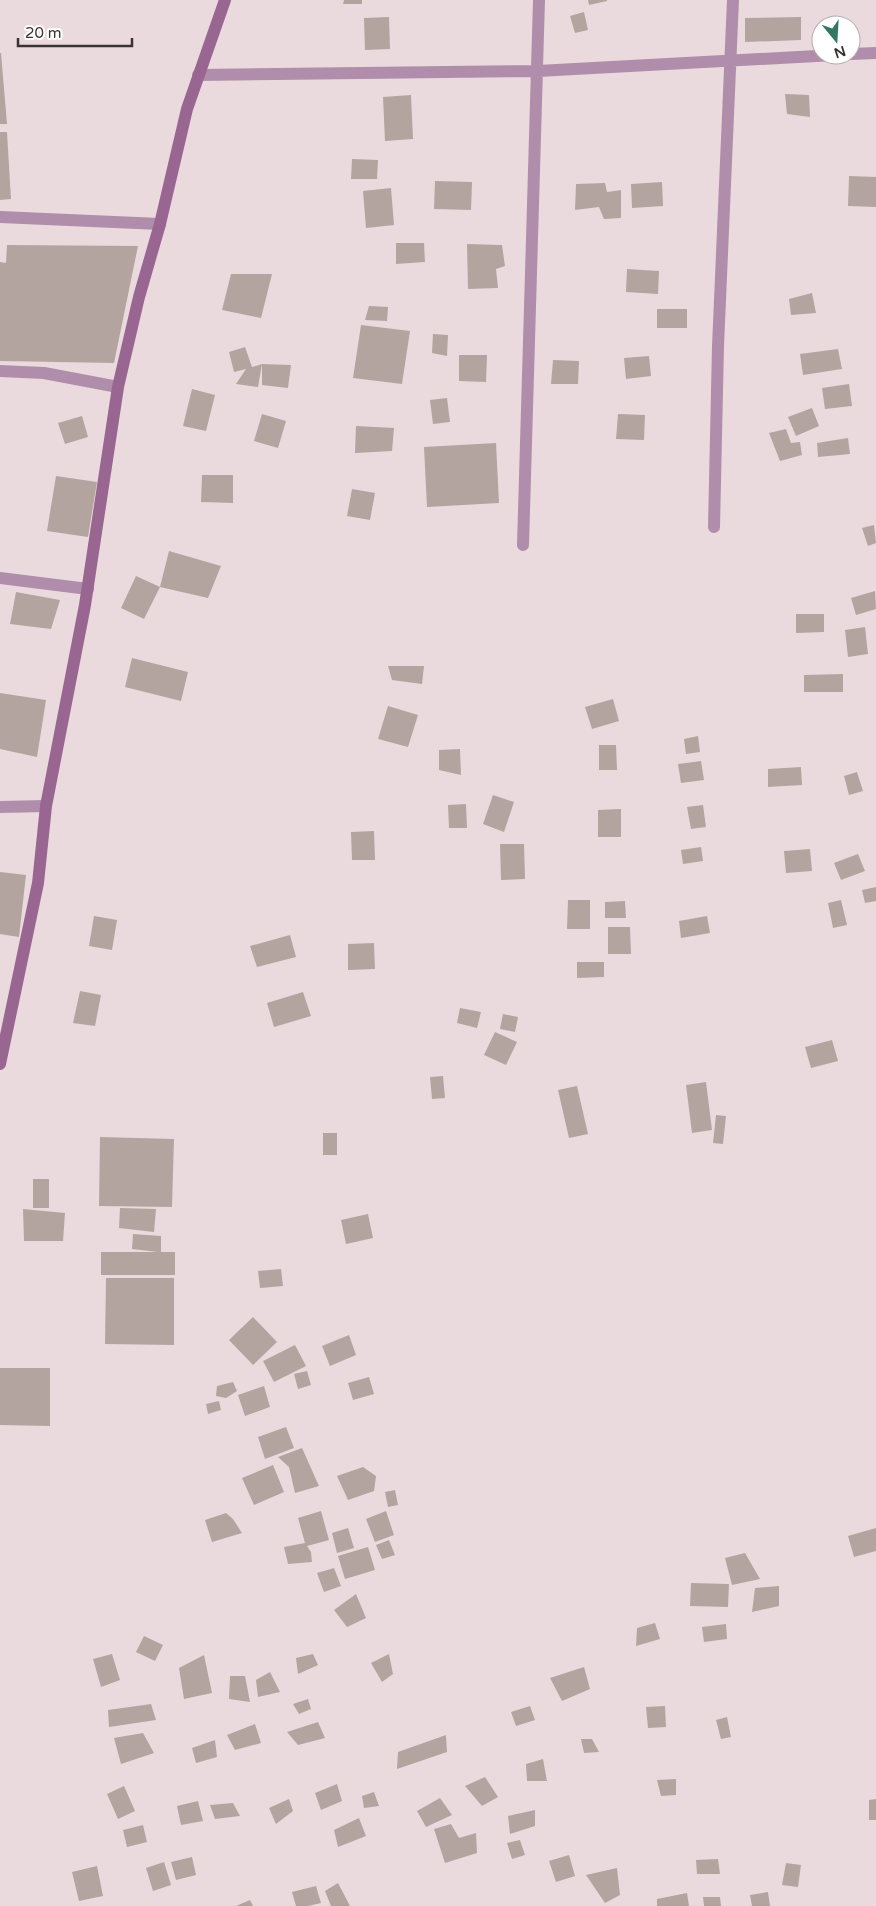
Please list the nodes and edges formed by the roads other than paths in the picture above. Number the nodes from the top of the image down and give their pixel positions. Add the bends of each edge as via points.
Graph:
1 (225, 0) edge
2 (539, 0) edge
3 (733, 0) edge
4 (876, 53) edge
5 (861, 54) edge
6 (811, 56) edge
7 (731, 61) junction
8 (538, 71) junction
9 (198, 75) junction
10 (0, 217) edge
11 (160, 224) junction
12 (0, 371) edge
13 (118, 387) junction
14 (714, 527) dead end
15 (523, 545) dead end
16 (0, 578) edge
17 (88, 589) junction
18 (46, 806) junction
19 (0, 807) edge
20 (2, 1035) edge
21 (0, 1064) edge

1 - 9 street
2 - 8 street
3 - 7 street
4 - 5 street
6 - 7 street
7 - 8 street
7 - 14 street via 718,346
8 - 9 street
8 - 15 street
9 - 11 street
10 - 11 street
11 - 13 street
12 - 13 street via 44,373
13 - 17 street
16 - 17 street
17 - 18 street
18 - 19 street
18 - 20 street via 38,883
20 - 21 street

